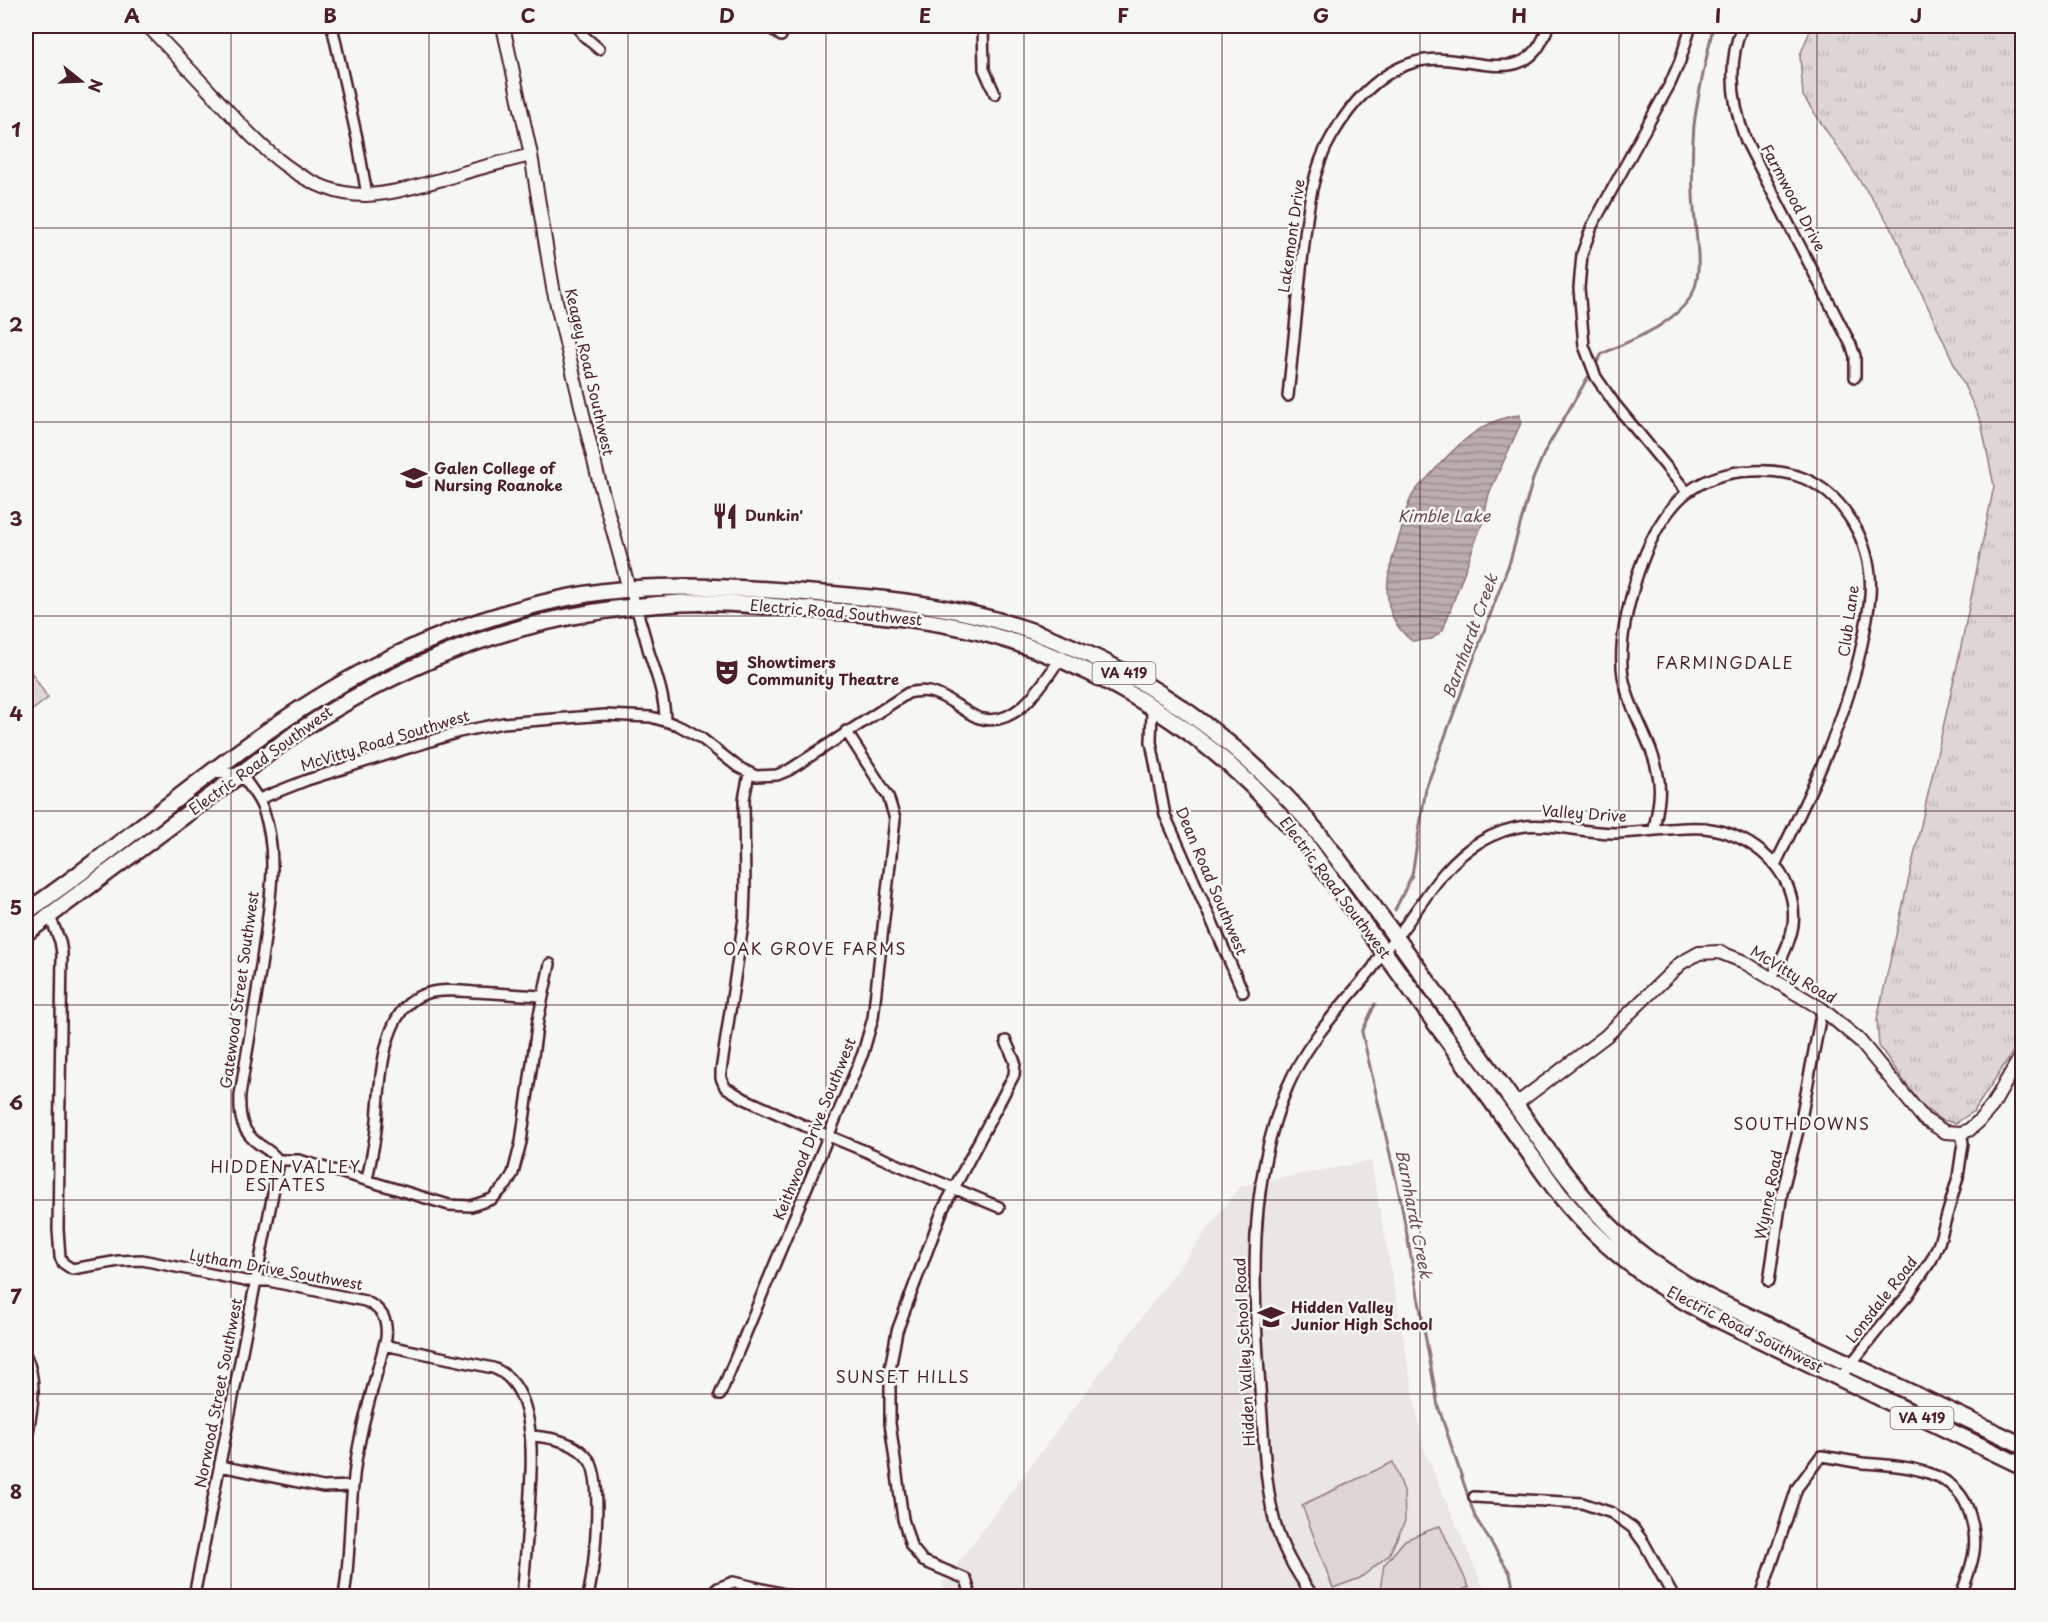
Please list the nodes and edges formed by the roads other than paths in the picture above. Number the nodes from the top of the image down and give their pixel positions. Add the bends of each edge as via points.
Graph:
1 (148, 26) edge
2 (332, 26) edge
3 (503, 26) edge
4 (577, 26) edge
5 (768, 26) edge
6 (983, 26) edge
7 (1548, 26) edge
8 (1691, 26) edge
9 (1742, 26) edge
10 (781, 36) dead end
11 (599, 49) dead end
12 (995, 94) dead end
13 (531, 155) junction
14 (367, 195) junction
15 (1855, 377) dead end
16 (1288, 396) dead end
17 (1687, 492) junction
18 (629, 589) junction
19 (636, 606) junction
20 (1060, 659) junction
21 (1152, 709) junction
22 (666, 720) junction
23 (846, 732) junction
24 (211, 772) junction
25 (241, 774) junction
26 (748, 774) junction
27 (259, 800) junction
28 (1654, 829) junction
29 (1775, 865) junction
30 (26, 912) edge
31 (50, 917) junction
32 (26, 933) edge
33 (1397, 937) junction
34 (1383, 951) junction
35 (550, 964) dead end
36 (1772, 978) junction
37 (1243, 992) dead end
38 (543, 996) junction
39 (1822, 1009) junction
40 (1006, 1041) dead end
41 (2022, 1054) edge
42 (1515, 1105) junction
43 (1961, 1133) junction
44 (829, 1136) junction
45 (278, 1160) junction
46 (367, 1180) junction
47 (953, 1188) junction
48 (999, 1207) dead end
49 (256, 1281) junction
50 (1769, 1281) dead end
51 (384, 1345) junction
52 (26, 1356) edge
53 (1851, 1364) junction
54 (1840, 1378) junction
55 (720, 1395) dead end
56 (531, 1436) junction
57 (26, 1443) edge
58 (2022, 1445) edge
59 (220, 1466) junction
60 (2022, 1467) edge
61 (353, 1486) junction
62 (1474, 1497) dead end
63 (774, 1594) edge
64 (194, 1596) edge
65 (344, 1596) edge
66 (522, 1596) edge
67 (588, 1596) edge
68 (709, 1596) edge
69 (793, 1596) edge
70 (967, 1596) edge
71 (1313, 1596) edge
72 (1673, 1596) edge
73 (1761, 1596) edge
74 (1961, 1596) edge

1 - 14 street via 243,127 288,167 320,186
2 - 14 street
3 - 13 street, Keagey Road Southwest
4 - 11 street
5 - 10 street
6 - 12 street via 984,69
7 - 16 street, Lakemont Drive via 1541,45 1525,61 1502,66 1444,58 1415,62 1381,80 1346,115 1322,155 1312,188
8 - 17 street via 1670,84 1592,226 1582,254 1579,288 1584,346 1596,377
9 - 15 street, Farmwood Drive via 1733,65 1739,121 1851,345
13 - 14 street via 416,187
13 - 18 street, Keagey Road Southwest via 553,288
17 - 28 street, Club Lane via 1664,518 1645,555 1624,635 1625,685 1659,776
17 - 29 street, Club Lane via 1715,477 1746,471 1802,477 1840,505 1859,535 1868,562 1865,627 1850,693 1827,754
18 - 19 street, Keagey Road Southwest
18 - 24 main road, Electric Road Southwest / VA 419 via 522,609 422,643 317,698
18 - 33 main road, Electric Road Southwest / VA 419 via 732,588 919,603 1005,623 1089,655 1163,696 1259,770 1319,834
19 - 20 main road, Electric Road Southwest / VA 419 via 710,603 878,614 963,628
19 - 22 street, Keagey Road Southwest
19 - 25 main road, Electric Road Southwest / VA 419 via 529,625 432,658 335,707
20 - 21 main road, Electric Road Southwest / VA 419
20 - 23 street via 1034,695 1017,710 995,720 976,717 935,692 918,690 898,697
21 - 34 main road, Electric Road Southwest / VA 419 via 1216,754 1270,804 1305,843
21 - 37 street, Dean Road Southwest via 1152,752 1165,815
22 - 26 street, McVitty Road Southwest via 701,738
22 - 27 street, McVitty Road Southwest via 605,715 489,725 438,737
23 - 26 street via 789,770 766,777
23 - 44 street, Keithwood Drive Southwest via 888,796 895,827 873,1018
24 - 25 street
24 - 30 main road, Electric Road Southwest / VA 419
25 - 27 street, Gatewood Street Southwest
25 - 31 main road, Electric Road Southwest / VA 419
26 - 44 street via 744,799 744,918 721,1078 725,1087 745,1099
27 - 45 street, Gatewood Street Southwest via 269,832 271,895 239,1109 247,1135
28 - 29 street, Valley Drive via 1703,828 1730,835 1760,850
28 - 33 street, Valley Drive via 1608,832 1536,825 1499,833 1474,846 1448,869
29 - 36 street, Valley Drive via 1790,890 1793,914 1789,940
31 - 32 main road, Electric Road Southwest / VA 419
31 - 49 street, Lytham Drive Southwest via 62,953 58,1229 63,1263 72,1269 142,1260
33 - 34 street, Valley Drive
33 - 42 main road, Electric Road Southwest / VA 419
34 - 54 main road, Electric Road Southwest / VA 419 via 1559,1194 1607,1246 1675,1297
34 - 71 street, Hidden Valley School Road via 1310,1044 1296,1070 1270,1138 1259,1198 1254,1277 1270,1495 1282,1544
35 - 38 street
36 - 39 street, McVitty Road
36 - 42 street, McVitty Road via 1719,952 1691,956 1606,1036
38 - 46 street via 445,990 426,993 408,1004 393,1027 384,1054
38 - 46 street via 518,1160 501,1191 482,1203 460,1206
39 - 43 street, McVitty Road via 1859,1040 1924,1119 1945,1131
39 - 50 street, Wynne Road via 1782,1193
40 - 47 street via 1015,1062 1014,1075
41 - 43 street via 1992,1106
42 - 53 main road, Electric Road Southwest / VA 419 via 1579,1192 1640,1253 1710,1298
43 - 53 street, Lonsdale Road via 1958,1177 1932,1259
44 - 47 street
44 - 55 street, Keithwood Drive Southwest
45 - 46 street via 299,1160
45 - 49 street, Norwood Street Southwest
47 - 48 street
47 - 70 street via 897,1331 890,1369 890,1423 903,1519 911,1546 923,1561 966,1579
49 - 51 street, Lytham Drive Southwest via 374,1305 387,1322
49 - 59 street, Norwood Street Southwest
51 - 56 street via 501,1371 520,1393
51 - 61 street, Lytham Drive Southwest
52 - 57 street via 34,1394
53 - 54 street, Lonsdale Road
53 - 58 main road, Electric Road Southwest / VA 419
54 - 60 main road, Electric Road Southwest / VA 419
56 - 66 street
56 - 67 street via 570,1444 586,1456 594,1471 596,1511
59 - 61 street via 323,1486
59 - 64 street, Norwood Street Southwest
61 - 65 street, Lytham Drive Southwest
62 - 72 street via 1582,1503 1612,1513 1639,1535
63 - 68 street via 733,1582
63 - 69 street
73 - 74 street via 1797,1488 1821,1456 1910,1467 1950,1483 1958,1491 1969,1509 1975,1541

